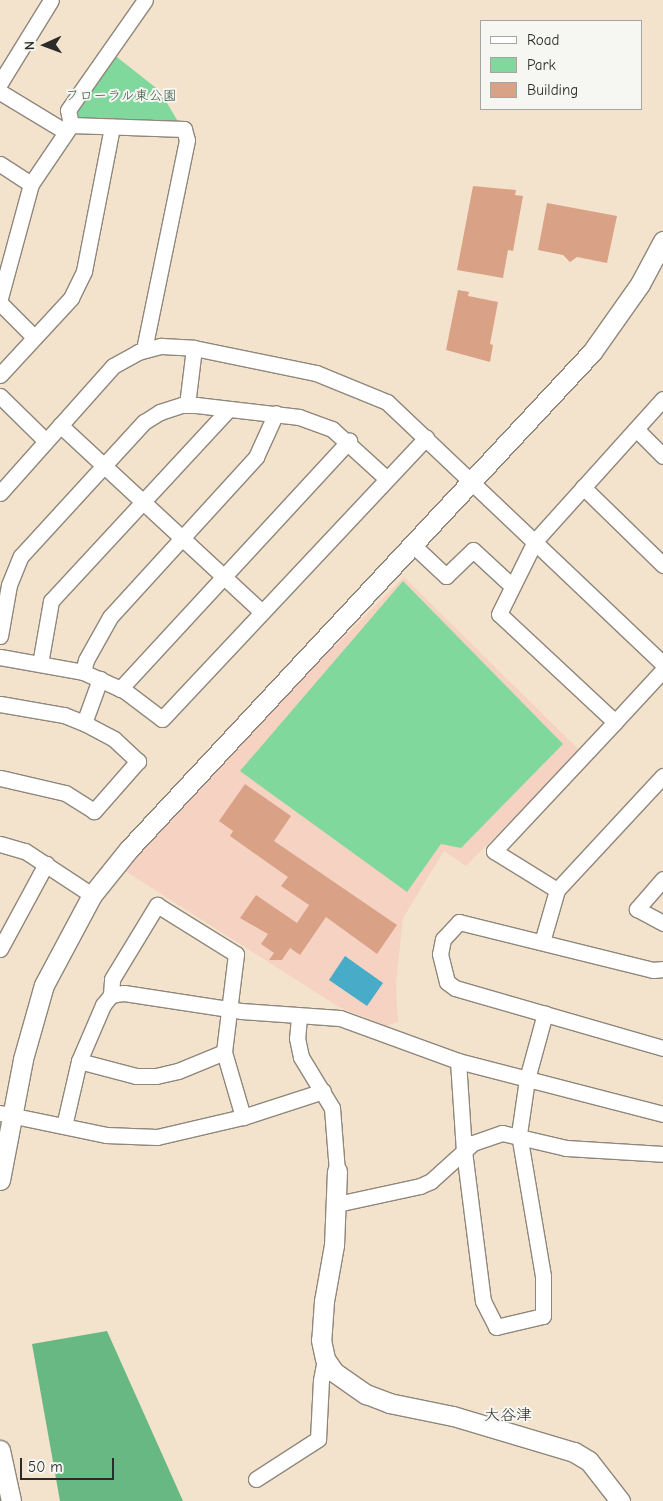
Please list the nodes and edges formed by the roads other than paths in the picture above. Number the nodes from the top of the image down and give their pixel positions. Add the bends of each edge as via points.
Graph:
1 (51, 0) edge
2 (145, 0) edge
3 (0, 83) edge
4 (0, 92) edge
5 (112, 127) junction
6 (68, 129) junction
7 (0, 164) edge
8 (31, 184) junction
9 (663, 242) edge
10 (0, 298) edge
11 (0, 303) edge
12 (34, 337) junction
13 (194, 348) junction
14 (144, 350) junction
15 (0, 375) edge
16 (0, 396) edge
17 (663, 400) edge
18 (187, 405) junction
19 (228, 410) junction
20 (276, 413) junction
21 (60, 425) junction
22 (636, 429) junction
23 (426, 438) junction
24 (46, 441) junction
25 (349, 441) junction
26 (663, 456) edge
27 (103, 466) junction
28 (387, 479) junction
29 (472, 482) junction
30 (583, 487) junction
31 (0, 493) edge
32 (143, 502) junction
33 (183, 539) junction
34 (535, 541) junction
35 (414, 546) junction
36 (663, 565) edge
37 (222, 575) junction
38 (512, 586) junction
39 (261, 611) junction
40 (0, 636) edge
41 (0, 657) edge
42 (40, 664) junction
43 (663, 664) edge
44 (663, 670) edge
45 (82, 672) junction
46 (100, 679) junction
47 (120, 689) junction
48 (0, 704) edge
49 (615, 722) junction
50 (84, 723) junction
51 (663, 776) edge
52 (0, 778) edge
53 (0, 844) edge
54 (46, 864) junction
55 (663, 880) edge
56 (557, 890) junction
57 (92, 895) junction
58 (663, 923) edge
59 (542, 942) junction
60 (0, 949) edge
61 (663, 969) edge
62 (111, 995) junction
63 (230, 1009) junction
64 (545, 1013) junction
65 (299, 1017) junction
66 (663, 1048) edge
67 (224, 1052) junction
68 (79, 1061) junction
69 (458, 1061) junction
70 (527, 1079) junction
71 (323, 1090) junction
72 (6, 1114) edge
73 (663, 1114) edge
74 (243, 1117) junction
75 (64, 1126) junction
76 (519, 1134) junction
77 (464, 1151) junction
78 (663, 1154) edge
79 (337, 1171) joint
80 (0, 1180) edge
81 (337, 1204) junction
82 (325, 1359) junction
83 (0, 1450) edge
84 (256, 1479) dead end
85 (11, 1501) edge
86 (620, 1501) edge

1 - 3 street
2 - 6 street via 68,110
4 - 6 street
5 - 6 street
5 - 12 street via 84,271 71,298
5 - 14 street via 184,129 187,140
6 - 8 street
7 - 8 street
8 - 10 street
9 - 29 street via 640,284 592,352
11 - 12 street
12 - 15 street
13 - 14 street via 161,346
13 - 18 street
13 - 23 street via 286,365 344,383 387,402
14 - 21 street via 113,366
16 - 24 street
17 - 22 street
18 - 19 street
18 - 27 street via 160,412 144,422
19 - 20 street
19 - 32 street
20 - 25 street via 317,423
20 - 33 street via 256,456
21 - 24 street
21 - 27 street
22 - 26 street
22 - 30 street
23 - 28 street
23 - 29 street
24 - 31 street
25 - 28 street
25 - 37 street
27 - 32 street
27 - 40 street via 21,556 9,586
28 - 39 street
29 - 34 street
29 - 35 street
30 - 34 street
30 - 36 street
32 - 33 street
32 - 42 street via 51,602
33 - 37 street
33 - 45 street via 110,617
34 - 38 street
34 - 43 street
35 - 38 street via 446,576 473,550
35 - 57 street via 128,849
37 - 39 street
37 - 47 street
38 - 49 street via 499,614
39 - 47 street via 162,719
41 - 42 street
42 - 45 street
44 - 49 street
45 - 46 street
46 - 47 street
46 - 50 street
48 - 50 street via 64,715
49 - 56 street via 494,852
50 - 52 street via 114,739 138,761 94,811 65,793
51 - 56 street
53 - 54 street via 25,851
54 - 57 street
54 - 60 street
55 - 58 street via 637,908
56 - 59 street
57 - 72 street via 44,985
59 - 61 street via 653,970
59 - 64 street via 458,922 443,939 440,954 447,982 455,988
62 - 63 street via 124,992
62 - 63 street via 112,979 157,905 236,954
62 - 68 street via 103,1005
63 - 65 street
63 - 67 street
64 - 66 street
64 - 70 street
65 - 69 street via 340,1018
65 - 71 street via 297,1038 301,1057
67 - 68 street via 178,1071 156,1076 136,1076
67 - 74 street
68 - 75 street
69 - 70 street
69 - 77 street
70 - 73 street
70 - 76 street
71 - 74 street
71 - 79 street via 332,1108
72 - 75 street
72 - 80 street
74 - 75 street via 157,1137 106,1135
76 - 77 street via 489,1136
76 - 77 street via 543,1276 543,1316 496,1327 483,1302
76 - 78 street via 566,1148
77 - 81 street via 432,1181
79 - 81 street
81 - 82 street via 324,1301 321,1340
82 - 84 street via 318,1439
82 - 86 street via 334,1372 366,1394 574,1452 589,1462
83 - 85 street

